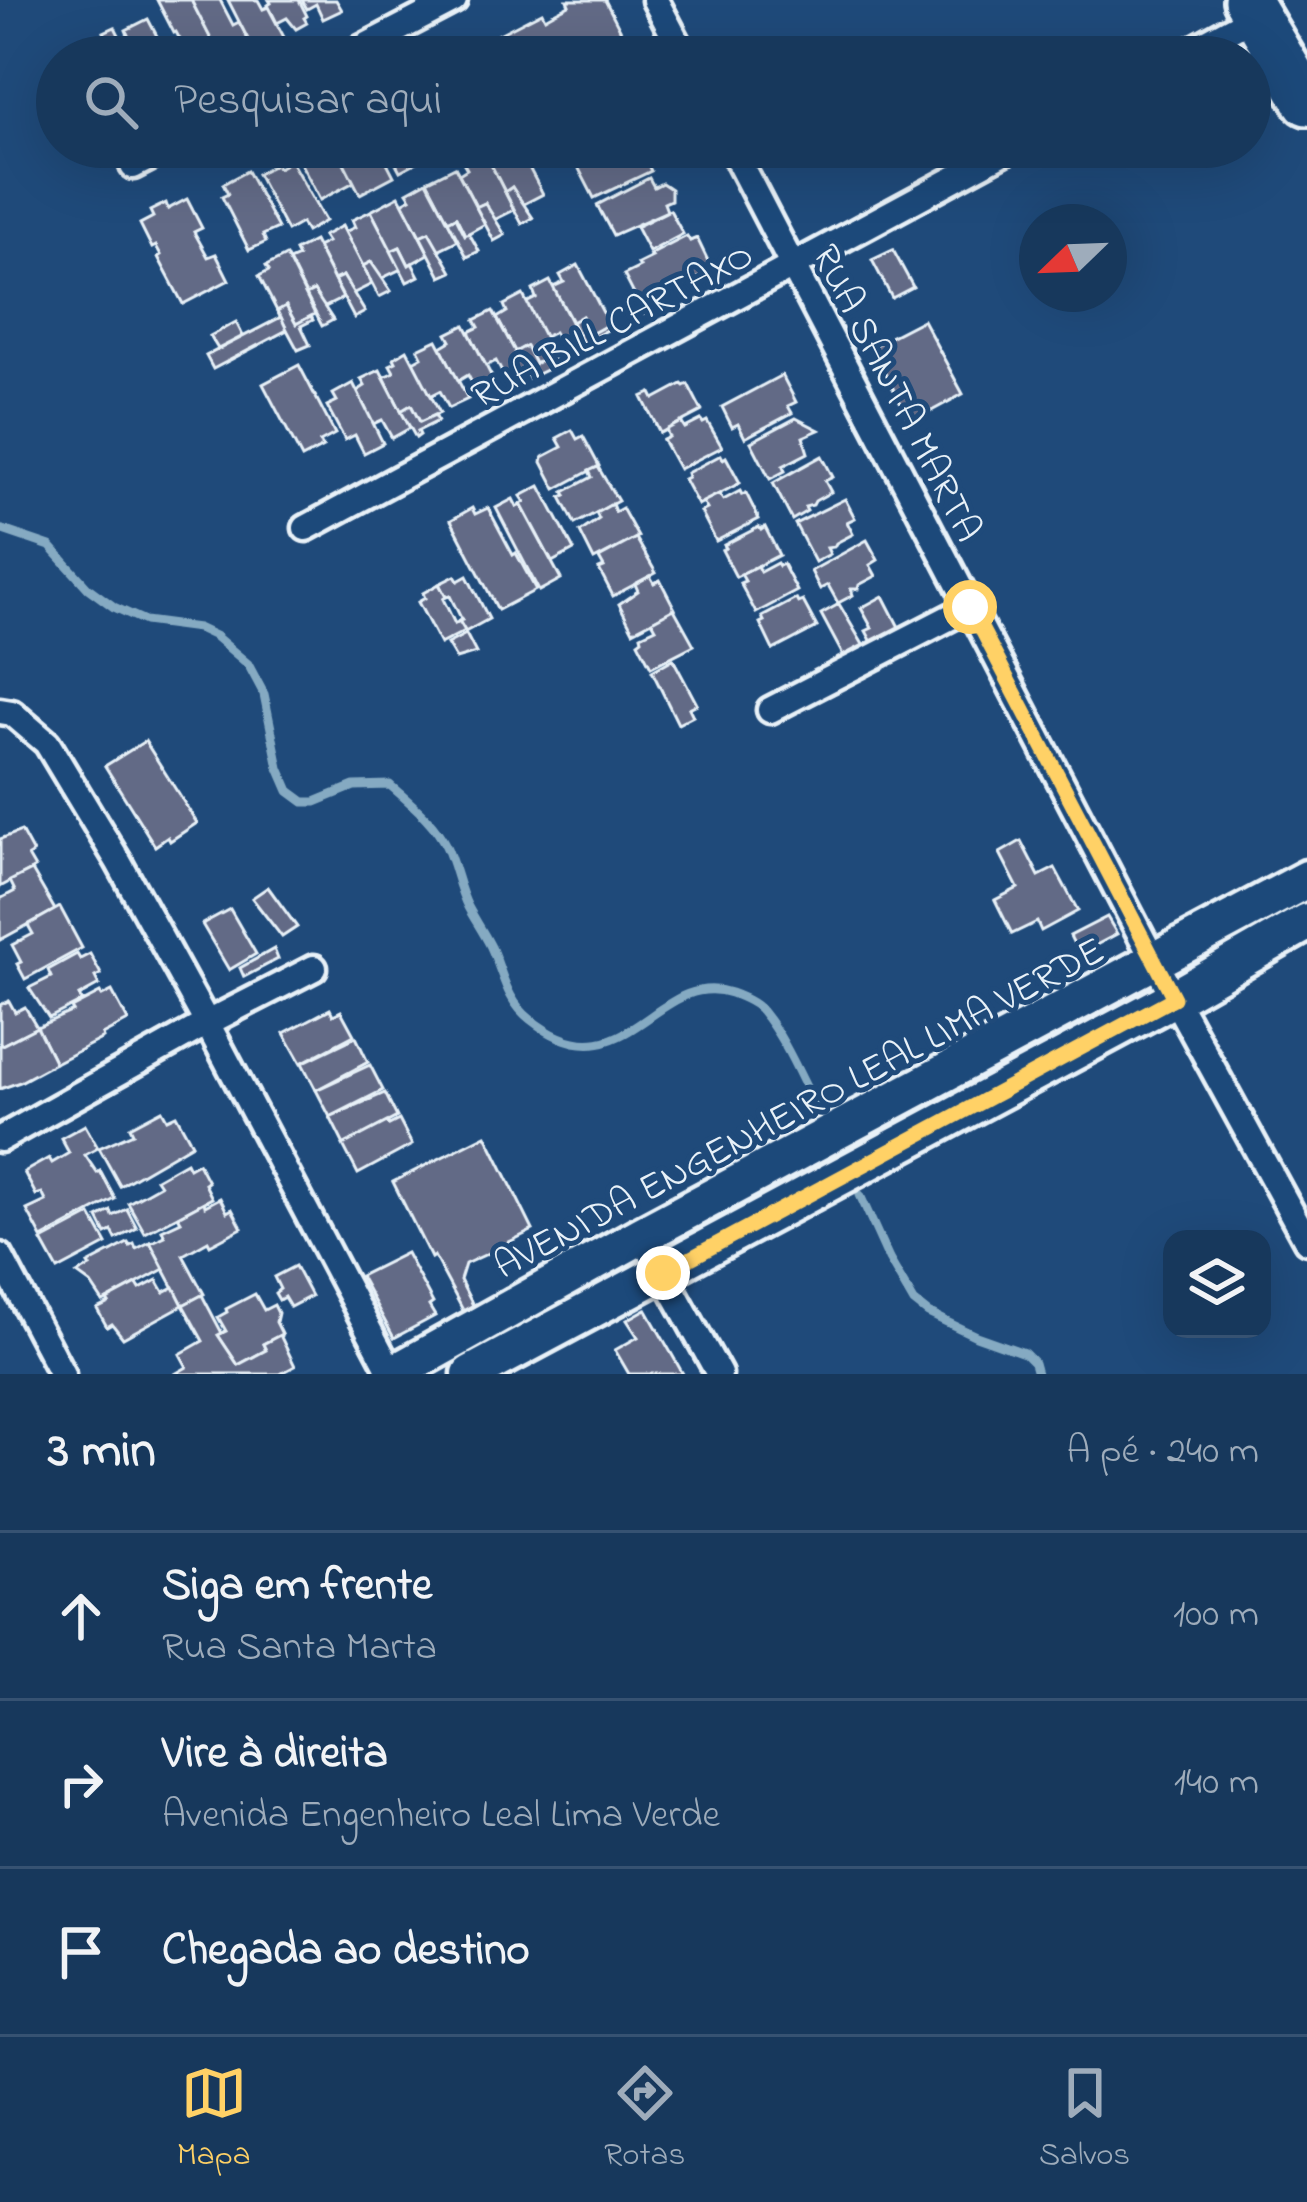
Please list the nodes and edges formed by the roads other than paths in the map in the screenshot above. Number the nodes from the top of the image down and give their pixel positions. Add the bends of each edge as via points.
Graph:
1 (454, 0) edge
2 (655, 0) edge
3 (420, 8) edge
4 (1251, 8) edge
5 (377, 36) edge
6 (674, 36) edge
7 (1210, 36) edge
8 (1268, 36) edge
9 (1271, 42) edge
10 (1307, 102) edge
11 (742, 168) edge
12 (974, 168) edge
13 (793, 266) junction
14 (306, 528) dead end
15 (970, 607) junction
16 (770, 710) dead end
17 (0, 711) edge
18 (1307, 879) edge
19 (1307, 922) edge
20 (1154, 961) junction
21 (314, 968) dead end
22 (1174, 998) junction
23 (207, 1022) junction
24 (0, 1139) edge
25 (642, 1235) junction
26 (1307, 1241) edge
27 (0, 1256) edge
28 (663, 1273) junction
29 (62, 1374) edge
30 (392, 1374) edge
31 (471, 1374) edge
32 (719, 1374) edge

1 - 3 street
2 - 6 street
3 - 5 street
4 - 7 street
4 - 8 highway
9 - 10 highway
11 - 13 street, RUA SANTA MARTA
12 - 13 street, RUA BILL CARTAXO
13 - 14 street, RUA BILL CARTAXO
13 - 15 street, RUA SANTA MARTA
15 - 16 street
15 - 20 street, RUA SANTA MARTA
17 - 23 street via 46,743
18 - 20 main road, AVENIDA ENGENHEIRO LEAL LIMA VERDE
19 - 22 main road, AVENIDA ENGENHEIRO LEAL LIMA VERDE
20 - 22 street, RUA SANTA MARTA
20 - 25 main road, AVENIDA ENGENHEIRO LEAL LIMA VERDE
21 - 23 street
22 - 26 street, RUA SANTA MARTA
22 - 28 main road, AVENIDA ENGENHEIRO LEAL LIMA VERDE
23 - 24 street
23 - 30 street
25 - 28 street
25 - 30 main road, AVENIDA ENGENHEIRO LEAL LIMA VERDE
27 - 29 street
28 - 31 main road, AVENIDA ENGENHEIRO LEAL LIMA VERDE
28 - 32 street

